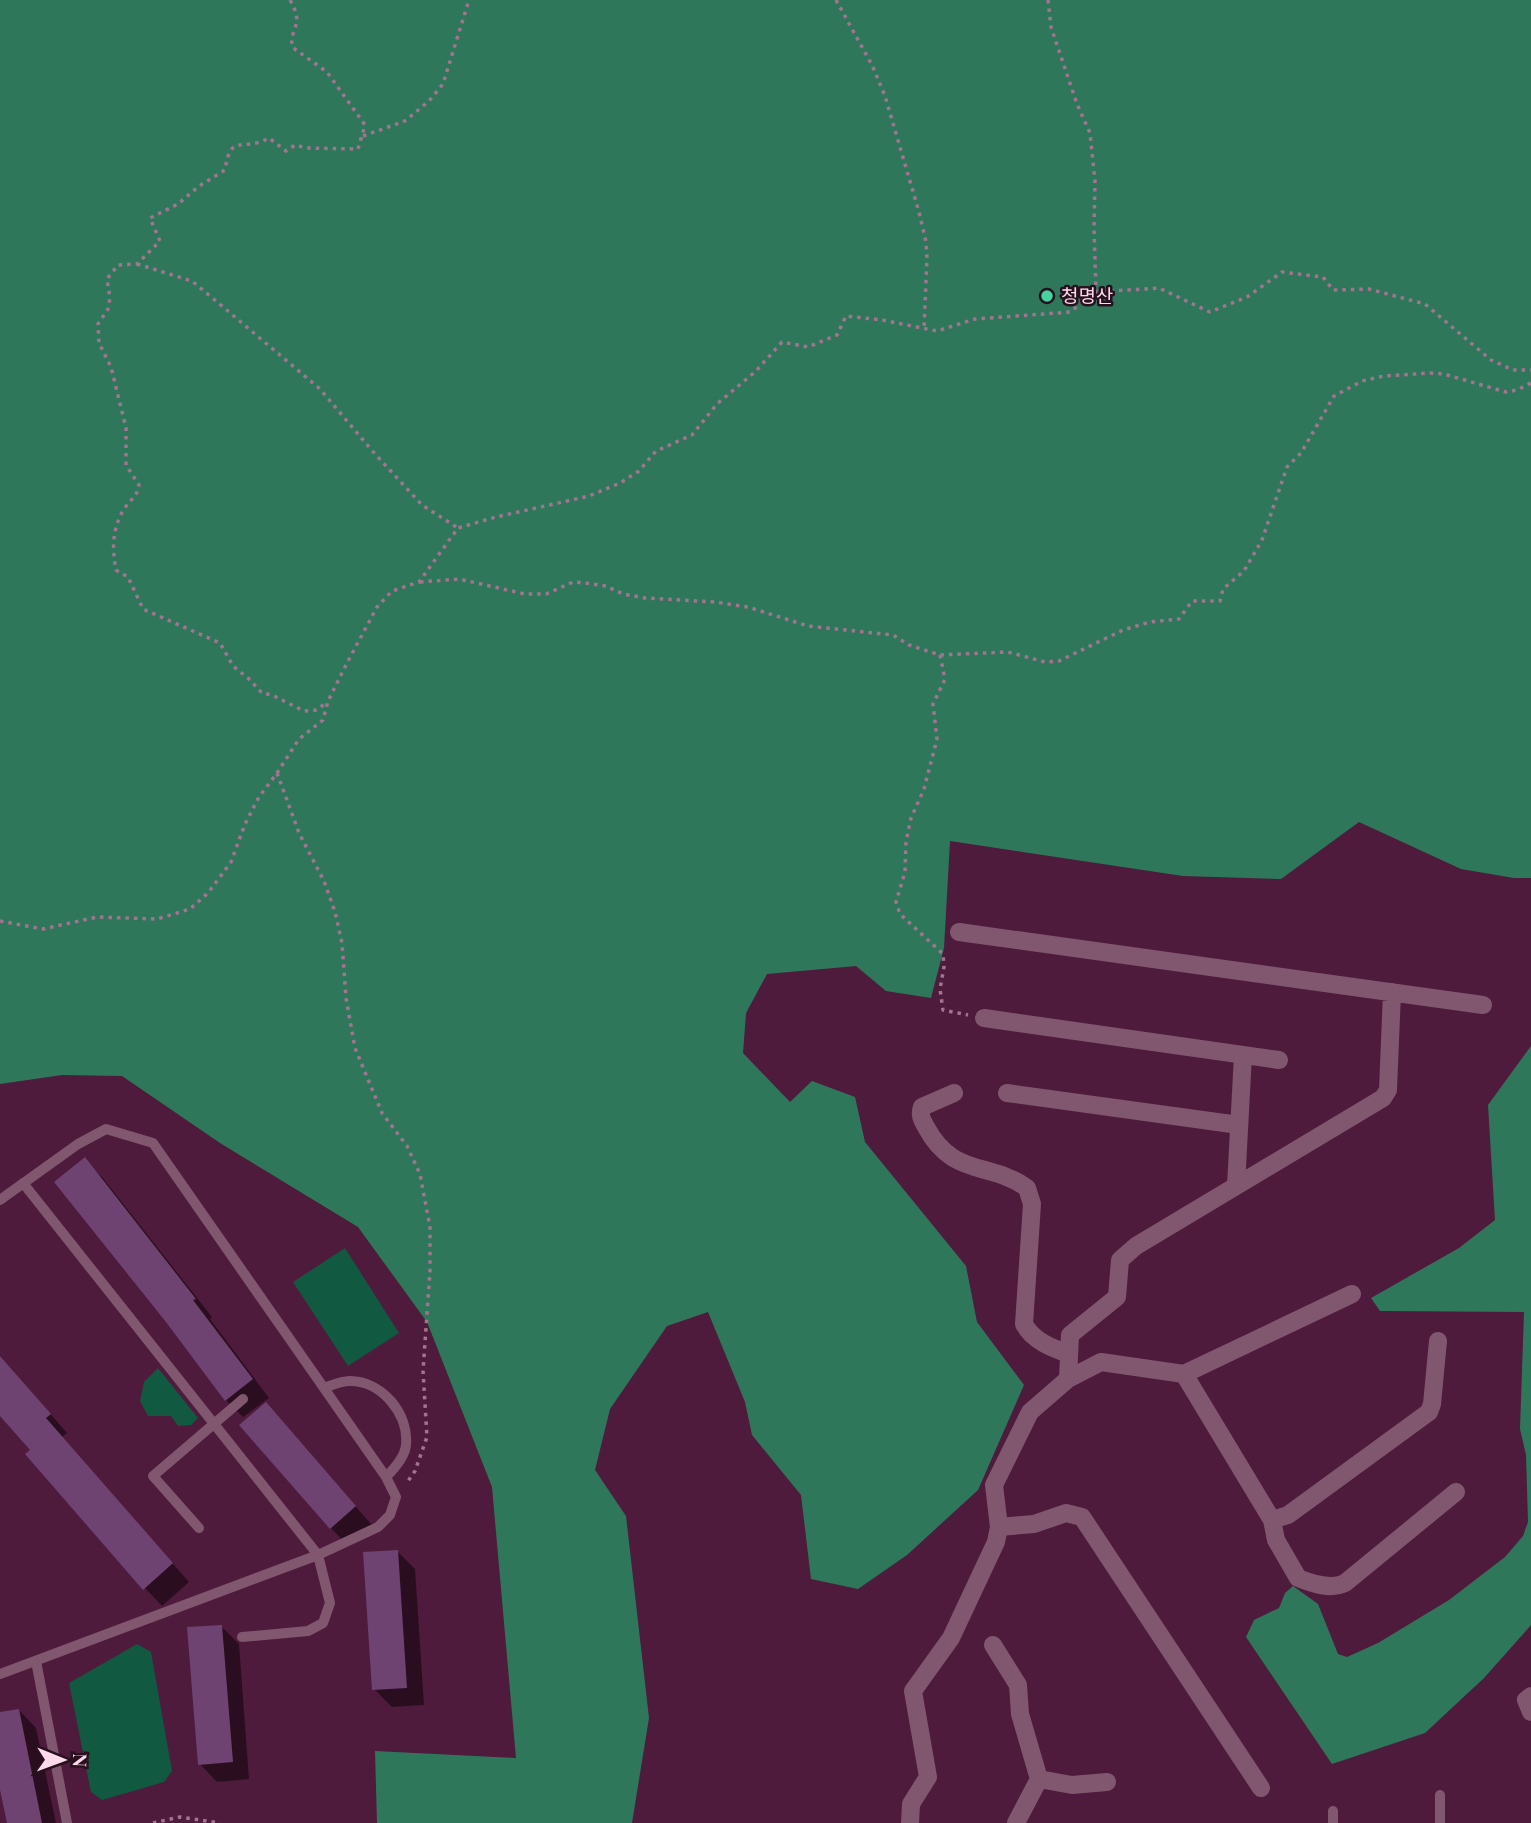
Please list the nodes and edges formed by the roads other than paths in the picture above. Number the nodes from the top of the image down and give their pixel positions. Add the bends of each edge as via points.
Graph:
1 (959, 932) dead end
2 (1392, 992) junction
3 (1483, 1005) dead end
4 (984, 1018) road end
5 (1243, 1055) junction
6 (1279, 1060) dead end
7 (954, 1093) dead end
8 (1007, 1093) dead end
9 (1239, 1125) junction
10 (23, 1183) junction
11 (1236, 1186) junction
12 (0, 1200) edge
13 (1352, 1294) dead end
14 (1438, 1341) dead end
15 (1069, 1354) junction
16 (1184, 1374) junction
17 (1068, 1379) junction
18 (324, 1388) junction
19 (243, 1399) dead end
20 (214, 1423) junction
21 (386, 1477) junction
22 (1456, 1492) dead end
23 (1272, 1520) junction
24 (999, 1527) junction
25 (199, 1528) dead end
26 (318, 1555) junction
27 (242, 1637) dead end
28 (993, 1645) dead end
29 (36, 1661) junction
30 (0, 1674) edge
31 (1531, 1696) edge
32 (1531, 1712) edge
33 (1039, 1779) junction
34 (1107, 1782) dead end
35 (1261, 1788) dead end
36 (1440, 1795) dead end
37 (1333, 1811) dead end
38 (67, 1823) edge
39 (910, 1823) edge
40 (1016, 1823) edge
41 (1333, 1823) edge
42 (1440, 1823) edge

1 - 2 street
2 - 3 street
2 - 11 street via 1388,1090 1383,1098
4 - 5 street
5 - 6 street
5 - 9 street
7 - 15 street via 922,1107 920,1116 935,1143 962,1164 1027,1188 1032,1204 1024,1324 1047,1346
8 - 9 street
9 - 11 street
10 - 12 lane
10 - 18 lane via 106,1129 153,1143
10 - 20 lane
11 - 15 street via 1120,1260 1117,1297 1070,1335
13 - 16 street
14 - 23 street via 1429,1412 1288,1515
15 - 17 street
16 - 17 street via 1101,1362
16 - 23 street
17 - 24 street via 1030,1412 999,1474 993,1491
18 - 21 lane
18 - 21 lane via 351,1381 371,1385 390,1399 405,1429 406,1447
19 - 20 lane
20 - 25 lane via 153,1476
20 - 26 lane
21 - 26 lane via 396,1497 390,1515 378,1528
22 - 23 street via 1339,1586 1298,1578 1276,1541
24 - 35 street via 1034,1524 1066,1513 1082,1517
24 - 39 street via 951,1638 913,1690 928,1777 911,1804
26 - 27 lane via 330,1603 323,1623 308,1631
26 - 29 lane
28 - 33 street via 1018,1685 1020,1714
29 - 30 lane
29 - 38 lane
31 - 32 street via 1526,1700
33 - 34 street via 1072,1785
33 - 40 street
36 - 42 lane
37 - 41 lane

